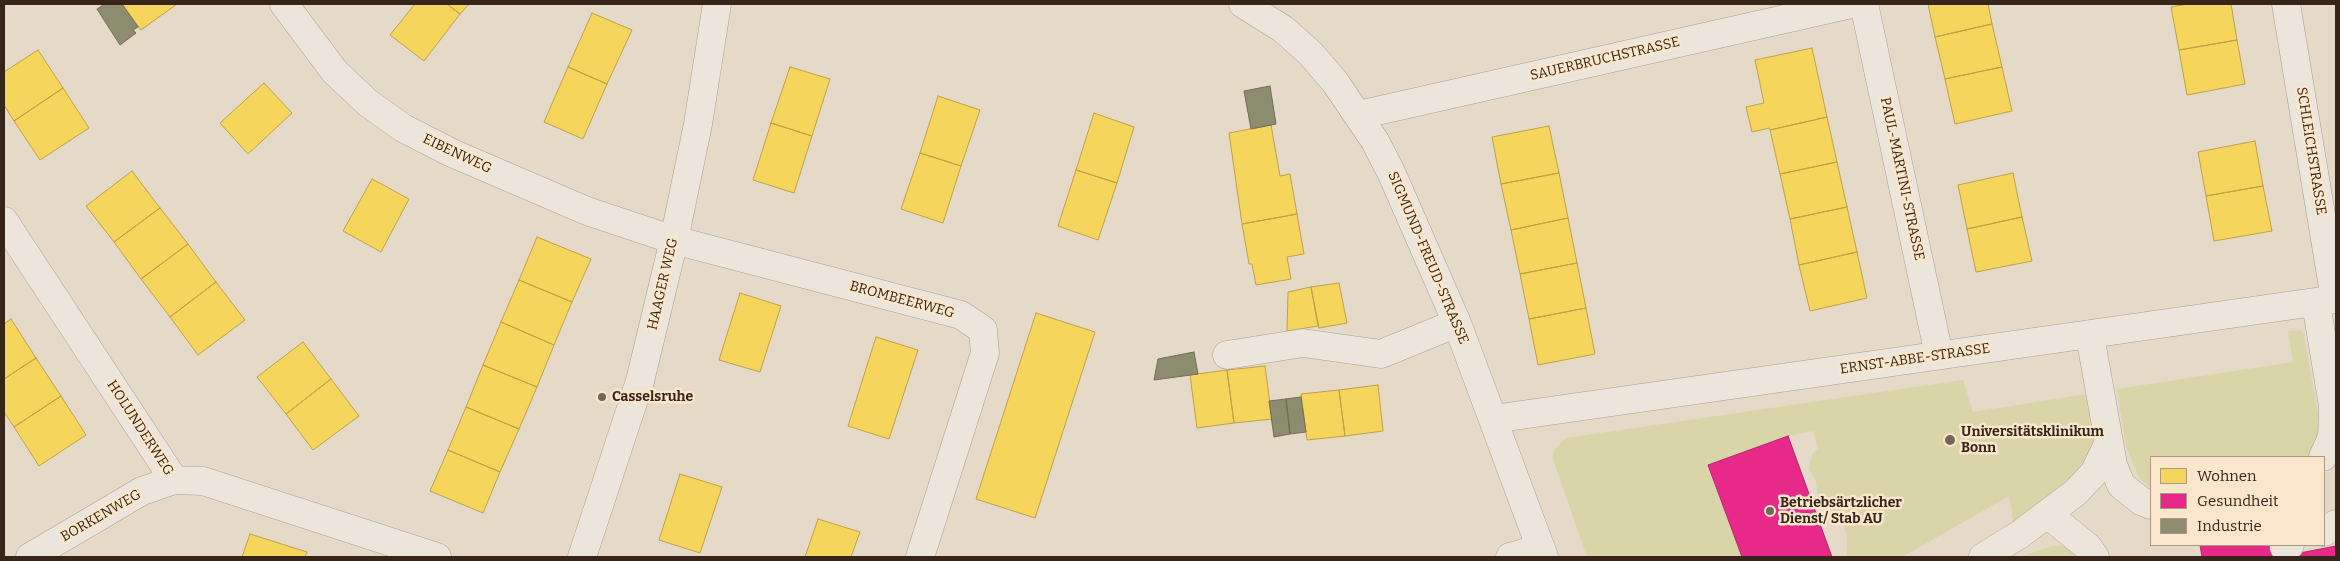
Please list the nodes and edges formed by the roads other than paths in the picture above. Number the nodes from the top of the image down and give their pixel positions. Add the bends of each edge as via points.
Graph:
1 (284, 4) edge
2 (717, 4) edge
3 (1243, 4) edge
4 (1851, 4) edge
5 (1864, 4) edge
6 (2286, 4) edge
7 (1359, 115) junction
8 (4, 221) edge
9 (674, 240) junction
10 (2329, 300) edge
11 (1457, 323) junction
12 (2090, 336) junction
13 (1227, 355) dead end
14 (1939, 355) junction
15 (2334, 416) edge
16 (1493, 419) junction
17 (2109, 442) junction
18 (2323, 456) edge
19 (174, 480) junction
20 (2150, 505) edge
21 (2047, 514) junction
22 (2336, 524) edge
23 (2325, 531) edge
24 (1543, 553) edge
25 (30, 557) edge
26 (437, 557) edge
27 (582, 557) edge
28 (920, 557) edge
29 (1510, 557) edge
30 (1983, 557) edge
31 (2094, 557) edge

1 - 9 street, EIBENWEG via 335,72 368,104 403,128 452,153 587,211
2 - 9 street, HAAGER WEG via 698,124
3 - 7 street, SIGMUND-FREUD-STRASSE via 1283,30 1310,54
4 - 7 street, SAUERBRUCHSTRASSE
5 - 14 street, PAUL-MARTINI-STRASSE
6 - 10 street, SCHLEICHSTRASSE
7 - 11 street, SIGMUND-FREUD-STRASSE via 1391,172
8 - 19 street, HOLUNDERWEG
9 - 27 street, HAAGER WEG via 640,381
9 - 28 street, BROMBEERWEG via 961,315 983,330 985,353
10 - 12 street, ERNST-ABBE-STRASSE
10 - 15 street, SCHLEICHSTRASSE
11 - 13 street via 1381,354 1303,343
11 - 16 street, SIGMUND-FREUD-STRASSE
12 - 14 street, ERNST-ABBE-STRASSE
12 - 17 street
14 - 16 street, ERNST-ABBE-STRASSE
15 - 18 street, SCHLEICHSTRASSE via 2332,437
16 - 24 street, SIGMUND-FREUD-STRASSE
17 - 20 street via 2120,485
17 - 21 street via 2094,473 2075,493
19 - 25 street, BORKENWEG via 142,491
19 - 26 street, HOLUNDERWEG via 203,481
21 - 30 street
21 - 31 street via 2088,547
22 - 23 street
24 - 29 street

